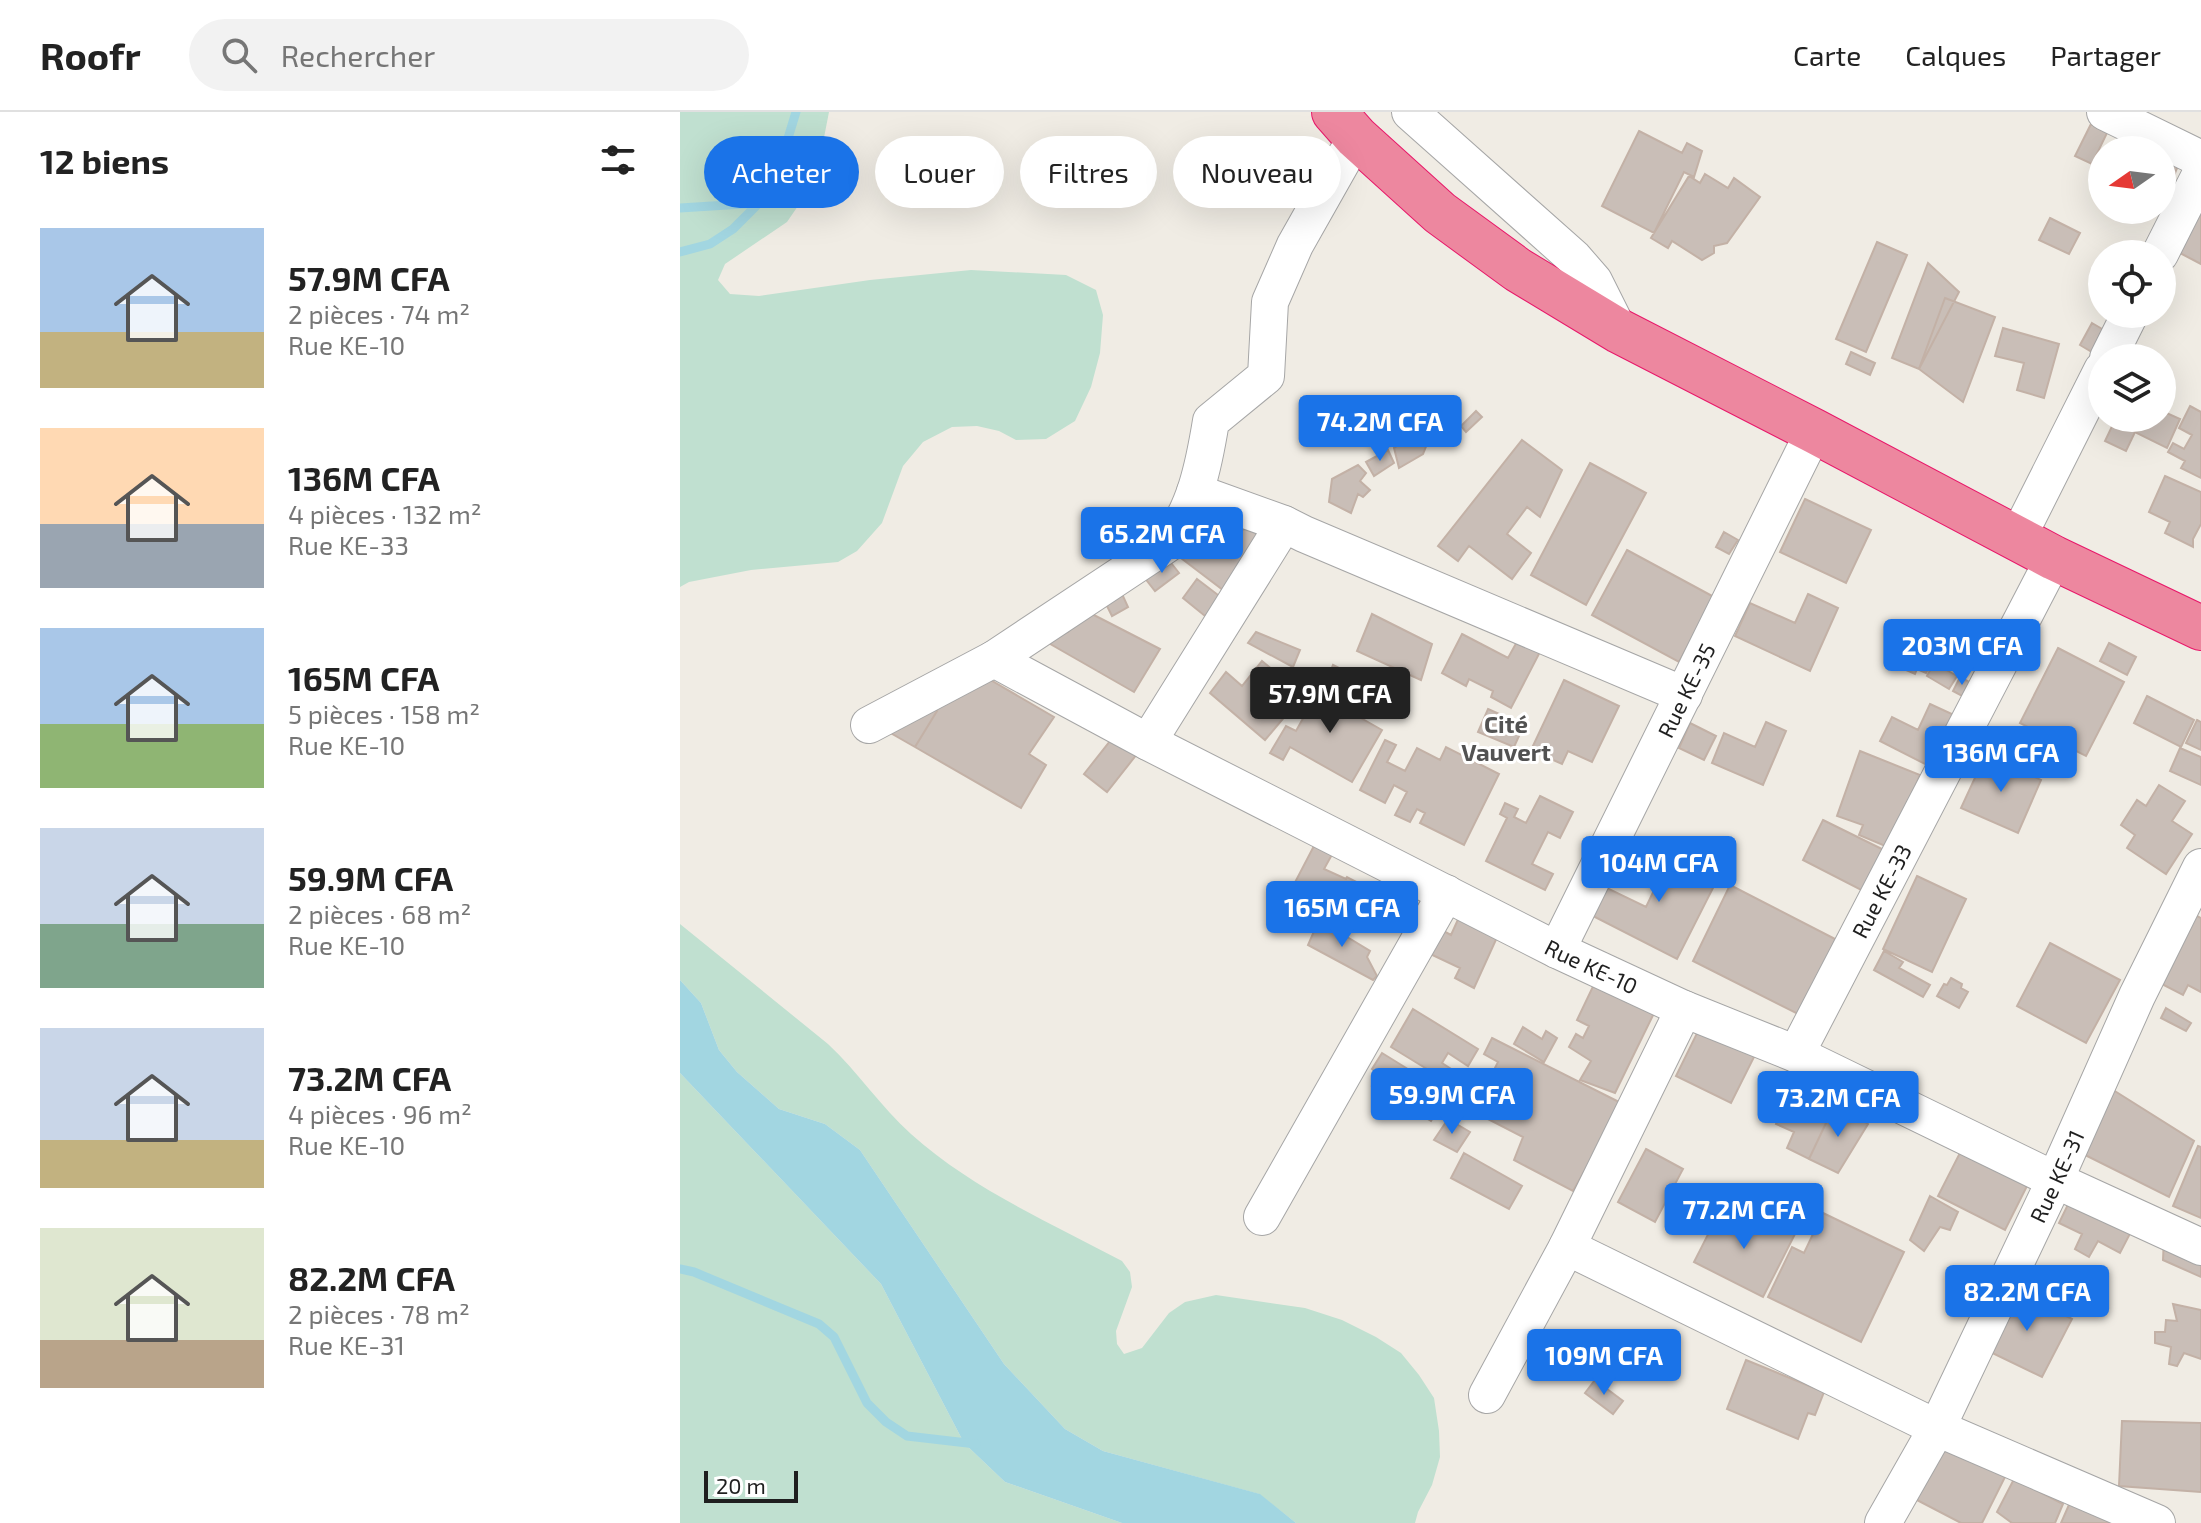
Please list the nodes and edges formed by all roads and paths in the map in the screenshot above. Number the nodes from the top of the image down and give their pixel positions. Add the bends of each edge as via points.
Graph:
1 (1410, 112) edge
2 (2105, 112) edge
3 (1345, 124) edge
4 (2201, 159) edge
5 (2201, 173) edge
6 (2167, 240) edge
7 (1619, 331) junction
8 (2088, 408) edge
9 (1814, 431) junction
10 (1195, 492) junction
11 (1284, 524) junction
12 (2036, 549) junction
13 (2201, 628) edge
14 (994, 659) junction
15 (1684, 695) junction
16 (869, 725) dead end
17 (1148, 742) junction
18 (2201, 867) edge
19 (1446, 893) junction
20 (1557, 950) junction
21 (1684, 1009) junction
22 (1796, 1054) junction
23 (2055, 1180) junction
24 (1262, 1217) dead end
25 (1567, 1247) junction
26 (2201, 1247) edge
27 (1487, 1395) dead end
28 (1937, 1428) junction
29 (1883, 1523) edge
30 (2157, 1523) edge

1 - 7 street via 1574,258 1594,281
2 - 4 street
3 - 7 highway via 1440,213 1518,270
3 - 10 street via 1270,302 1266,376 1211,421
5 - 6 street
7 - 9 highway
8 - 12 street, Rue KE-33
9 - 12 highway
9 - 15 street, Rue KE-35
10 - 11 street
10 - 14 street via 1166,545
11 - 15 street
11 - 17 street
12 - 13 highway
12 - 22 street, Rue KE-33
14 - 16 street
14 - 17 street, Rue KE-10
15 - 20 street, Rue KE-35
17 - 19 street, Rue KE-10
18 - 23 street, Rue KE-31
19 - 20 street, Rue KE-10
19 - 24 street
20 - 21 street, Rue KE-10
21 - 22 street, Rue KE-10
21 - 25 street
22 - 23 street, Rue KE-10
23 - 26 street, Rue KE-10
23 - 28 street, Rue KE-31
25 - 27 street
25 - 28 street
28 - 29 street, Rue KE-31
28 - 30 street

